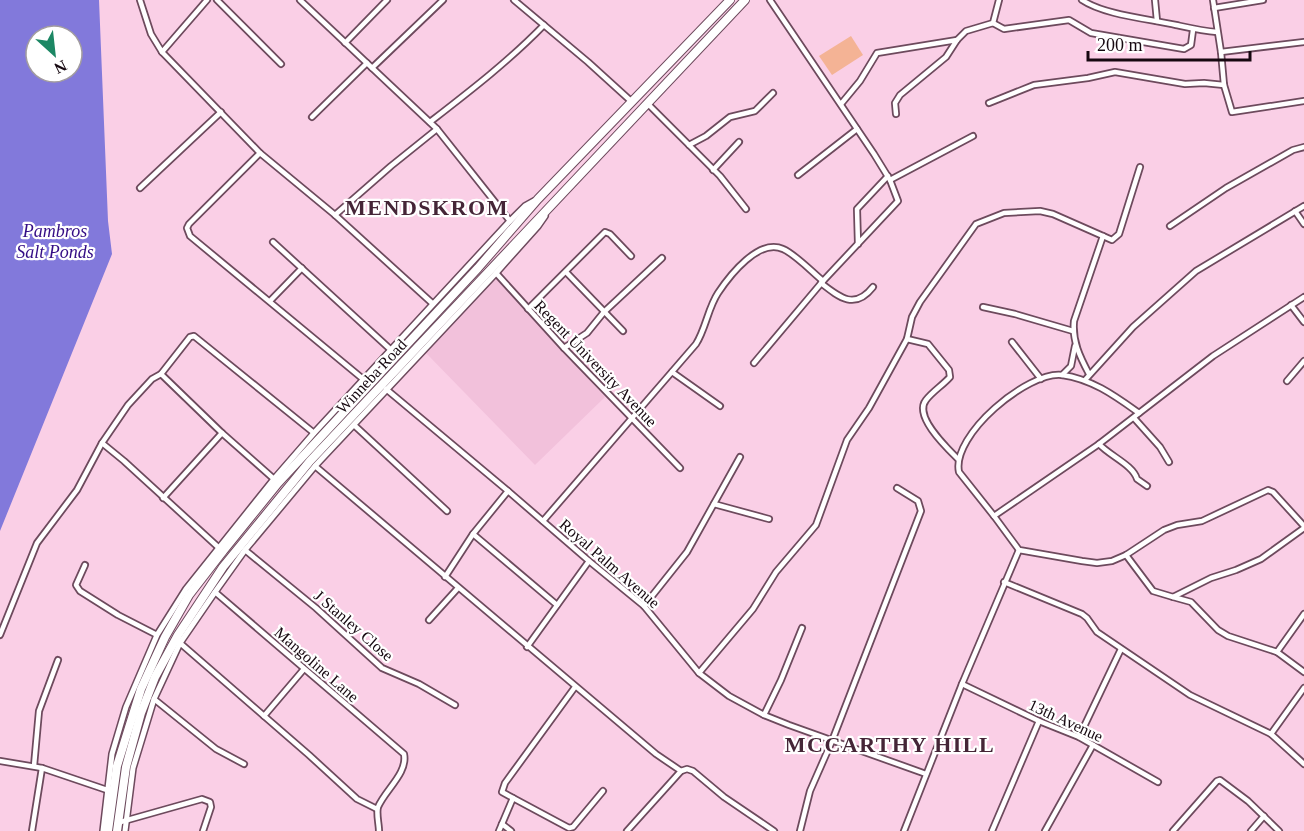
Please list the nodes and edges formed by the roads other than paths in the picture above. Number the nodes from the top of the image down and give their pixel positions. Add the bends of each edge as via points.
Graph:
1 (140, 0) edge
2 (207, 0) edge
3 (217, 0) edge
4 (300, 0) edge
5 (443, 0) edge
6 (514, 0) edge
7 (730, 0) edge
8 (745, 0) edge
9 (770, 0) edge
10 (999, 0) edge
11 (1082, 0) edge
12 (1101, 0) edge
13 (1155, 0) edge
14 (1213, 0) edge
15 (1263, 0) edge
16 (385, 1) edge
17 (1214, 8) junction
18 (1102, 9) junction
19 (1157, 21) junction
20 (993, 23) junction
21 (544, 25) junction
22 (1193, 30) junction
23 (1217, 32) junction
24 (957, 40) junction
25 (1304, 42) edge
26 (345, 43) junction
27 (682, 49) junction
28 (162, 52) junction
29 (1221, 52) junction
30 (694, 56) junction
31 (367, 63) junction
32 (281, 64) dead end
33 (372, 68) junction
34 (1224, 85) junction
35 (773, 93) dead end
36 (1304, 101) edge
37 (632, 102) junction
38 (647, 103) junction
39 (988, 103) dead end
40 (842, 105) junction
41 (221, 112) junction
42 (896, 114) dead end
43 (312, 117) dead end
44 (430, 122) junction
45 (437, 129) junction
46 (857, 129) junction
47 (973, 136) dead end
48 (739, 142) dead end
49 (690, 145) junction
50 (1304, 147) edge
51 (260, 153) junction
52 (1140, 167) dead end
53 (713, 170) junction
54 (798, 174) dead end
55 (889, 178) junction
56 (141, 188) dead end
57 (538, 199) junction
58 (550, 206) junction
59 (1304, 206) edge
60 (746, 209) dead end
61 (1295, 211) junction
62 (335, 215) junction
63 (510, 221) junction
64 (1304, 224) edge
65 (1170, 226) dead end
66 (1102, 236) junction
67 (273, 242) dead end
68 (858, 244) junction
69 (631, 256) dead end
70 (662, 258) dead end
71 (302, 268) junction
72 (566, 272) junction
73 (496, 273) junction
74 (822, 282) junction
75 (873, 286) dead end
76 (1304, 297) edge
77 (270, 301) junction
78 (432, 303) junction
79 (1291, 305) junction
80 (983, 307) dead end
81 (528, 309) junction
82 (604, 312) junction
83 (1304, 322) edge
84 (623, 331) dead end
85 (1073, 331) junction
86 (907, 339) junction
87 (1012, 342) dead end
88 (1075, 343) junction
89 (564, 348) junction
90 (390, 349) junction
91 (1304, 361) edge
92 (754, 363) dead end
93 (672, 372) junction
94 (161, 374) junction
95 (1089, 374) junction
96 (1062, 375) junction
97 (1041, 378) junction
98 (363, 379) junction
99 (1086, 380) junction
100 (1287, 381) dead end
101 (386, 389) junction
102 (720, 406) dead end
103 (1139, 413) junction
104 (1134, 418) junction
105 (633, 419) junction
106 (354, 425) junction
107 (222, 433) junction
108 (314, 433) junction
109 (102, 443) junction
110 (1099, 444) junction
111 (740, 457) dead end
112 (958, 459) junction
113 (1169, 462) dead end
114 (315, 466) junction
115 (680, 468) dead end
116 (274, 479) junction
117 (1147, 486) dead end
118 (897, 488) dead end
119 (508, 491) junction
120 (164, 498) junction
121 (714, 504) junction
122 (252, 510) junction
123 (447, 511) dead end
124 (994, 516) junction
125 (769, 519) dead end
126 (265, 520) junction
127 (543, 521) junction
128 (1304, 527) edge
129 (473, 534) junction
130 (218, 547) junction
131 (245, 550) junction
132 (1019, 550) junction
133 (1126, 555) junction
134 (589, 561) junction
135 (85, 565) dead end
136 (445, 577) junction
137 (1004, 582) junction
138 (458, 588) junction
139 (214, 591) junction
140 (1173, 597) junction
141 (557, 605) junction
142 (644, 606) junction
143 (1304, 614) edge
144 (429, 620) dead end
145 (802, 628) dead end
146 (0, 635) edge
147 (157, 635) junction
148 (180, 644) junction
149 (527, 647) junction
150 (1121, 649) junction
151 (1277, 651) junction
152 (58, 660) dead end
153 (304, 669) junction
154 (1304, 672) edge
155 (699, 674) junction
156 (962, 684) junction
157 (575, 687) junction
158 (1304, 688) edge
159 (154, 699) junction
160 (455, 705) dead end
161 (764, 714) junction
162 (264, 716) junction
163 (1039, 721) junction
164 (1271, 734) junction
165 (1078, 736) junction
166 (832, 741) junction
167 (1093, 745) junction
168 (0, 761) edge
169 (244, 764) dead end
170 (1304, 764) edge
171 (34, 766) junction
172 (42, 768) junction
173 (681, 771) junction
174 (926, 774) junction
175 (1158, 782) dead end
176 (106, 790) junction
177 (603, 791) dead end
178 (513, 798) junction
179 (377, 809) junction
180 (1264, 816) junction
181 (502, 824) junction
182 (120, 825) edge
183 (32, 831) edge
184 (103, 831) edge
185 (108, 831) edge
186 (125, 831) edge
187 (203, 831) edge
188 (379, 831) edge
189 (499, 831) edge
190 (511, 831) edge
191 (627, 831) edge
192 (774, 831) edge
193 (800, 831) edge
194 (904, 831) edge
195 (992, 831) edge
196 (1045, 831) edge
197 (1173, 831) edge
198 (1251, 831) edge
199 (1279, 831) edge

1 - 28 street via 151,34
2 - 28 street
3 - 32 street
4 - 26 street
5 - 33 street
6 - 21 street
7 - 27 highway, Winneba Road
8 - 30 highway, Winneba Road
9 - 40 street
10 - 20 street
11 - 18 street
12 - 18 street
13 - 19 street
14 - 17 street
15 - 17 street
16 - 26 street
17 - 23 street
18 - 19 street
19 - 22 street
20 - 22 street via 1004,29 1069,20 1091,33 1184,49 1191,45
20 - 24 street via 971,28
21 - 37 street
21 - 44 street via 516,54
22 - 23 street
23 - 29 street
24 - 40 street via 877,53
24 - 42 street via 946,57 900,95
25 - 29 street
26 - 31 street
27 - 30 highway
27 - 37 highway, Winneba Road
28 - 41 street
29 - 34 street
30 - 38 highway, Winneba Road
31 - 33 street
31 - 43 street
33 - 44 street
34 - 36 street via 1232,112
34 - 39 street via 1185,84 1115,72 1034,85
35 - 49 street via 755,111 730,117
37 - 57 highway, Winneba Road
38 - 49 street
38 - 58 highway, Winneba Road
40 - 46 street
41 - 51 street
41 - 56 street
44 - 45 street
45 - 62 street
45 - 63 street
46 - 54 street
46 - 55 street
47 - 55 street
48 - 53 street
49 - 53 street
50 - 65 street via 1226,188
51 - 62 street
51 - 77 street via 187,228 190,236
52 - 66 street via 1119,234 1112,240
53 - 60 street
55 - 68 street via 857,209
55 - 68 street via 898,201
57 - 63 street
57 - 122 highway, Winneba Road
58 - 73 street via 538,226
58 - 126 highway, Winneba Road via 309,461
59 - 61 street
61 - 64 street
61 - 95 street via 1196,271 1133,327
62 - 78 street
63 - 78 street
66 - 85 street
66 - 86 street via 1040,211 1004,213 976,224 920,302
67 - 71 street
68 - 74 street
69 - 72 street via 606,232
70 - 82 street
71 - 77 street
71 - 90 street
72 - 81 street
72 - 82 street
73 - 81 street, Regent University Avenue
73 - 101 street
74 - 75 street via 841,297 854,300
74 - 92 street
74 - 93 street via 784,249 771,246 753,254 719,292 704,331
76 - 79 street
77 - 98 street
78 - 90 street
79 - 83 street
79 - 103 street via 1213,356
80 - 85 street
81 - 89 street, Regent University Avenue
82 - 84 street
82 - 89 street via 582,338
85 - 88 street
86 - 112 street via 928,344 949,370 950,377 925,401 923,412 932,430
86 - 155 street via 847,440 816,525
87 - 97 street
88 - 95 street
88 - 96 street via 1071,366
89 - 105 street, Regent University Avenue
90 - 98 street
91 - 100 street
93 - 102 street
93 - 105 street
94 - 107 street
94 - 108 street via 194,336
94 - 109 street via 139,392
95 - 99 street
96 - 97 street
96 - 99 street
97 - 112 street via 983,418 967,438
98 - 108 street
99 - 103 street
101 - 106 street
101 - 119 street, Royal Palm Avenue
103 - 104 street
104 - 110 street
104 - 113 street
105 - 115 street, Regent University Avenue
105 - 127 street
106 - 114 street
106 - 123 street
107 - 116 street
107 - 120 street
108 - 116 street
109 - 120 street
109 - 146 street via 77,490 37,543
110 - 117 street via 1131,468
110 - 124 street
111 - 121 street
112 - 124 street via 959,471
114 - 126 street
114 - 136 street
116 - 122 street
118 - 166 street via 918,501 921,511
119 - 127 street, Royal Palm Avenue
119 - 129 street
120 - 130 street
121 - 125 street
121 - 142 street via 687,552
122 - 130 street
122 - 185 highway, Winneba Road via 189,596 146,679 117,766
124 - 132 street
126 - 131 street
126 - 182 highway, Winneba Road via 223,567 178,634 155,677 129,756
127 - 134 street, Royal Palm Avenue
128 - 133 street via 1268,490 1202,521 1164,530
128 - 140 street via 1261,559
129 - 136 street
129 - 141 street
130 - 147 street
131 - 139 street
131 - 160 street, J Stanley Close via 382,668
132 - 133 street via 1097,563
132 - 137 street
133 - 140 street via 1153,591
134 - 141 street
134 - 142 street, Royal Palm Avenue
135 - 147 street via 77,588
136 - 138 street
137 - 150 street via 1082,614 1097,632
137 - 156 street
138 - 144 street
138 - 149 street
139 - 148 street
139 - 153 street, Mangoline Lane
140 - 151 street via 1191,602 1228,636
141 - 149 street
142 - 155 street, Royal Palm Avenue
143 - 151 street
145 - 161 street
147 - 176 street via 126,707
148 - 159 street
148 - 162 street
149 - 157 street
150 - 164 street via 1190,695
150 - 165 street
151 - 154 street
152 - 171 street via 39,711
153 - 162 street
153 - 179 street, Mangoline Lane via 404,754 402,768
155 - 161 street, Royal Palm Avenue via 741,704
156 - 163 street, 13th Avenue
156 - 174 street
157 - 173 street
157 - 178 street via 505,783 502,792
158 - 164 street
159 - 169 street via 216,749
159 - 182 street
161 - 166 street, Royal Palm Avenue
162 - 179 street via 357,799
163 - 165 street, 13th Avenue
163 - 195 street
164 - 170 street
165 - 167 street, 13th Avenue
166 - 174 street, Royal Palm Avenue
166 - 193 street via 810,790
167 - 175 street, 13th Avenue
167 - 196 street
168 - 171 street
171 - 172 street
172 - 176 street
172 - 183 street
173 - 191 street
173 - 192 street via 693,771
174 - 194 street
176 - 184 street
177 - 178 street via 569,828
178 - 181 street
179 - 188 street
180 - 197 street via 1220,780
180 - 198 street
180 - 199 street
181 - 189 street
181 - 190 street
182 - 186 street
182 - 187 street via 202,799 212,807

